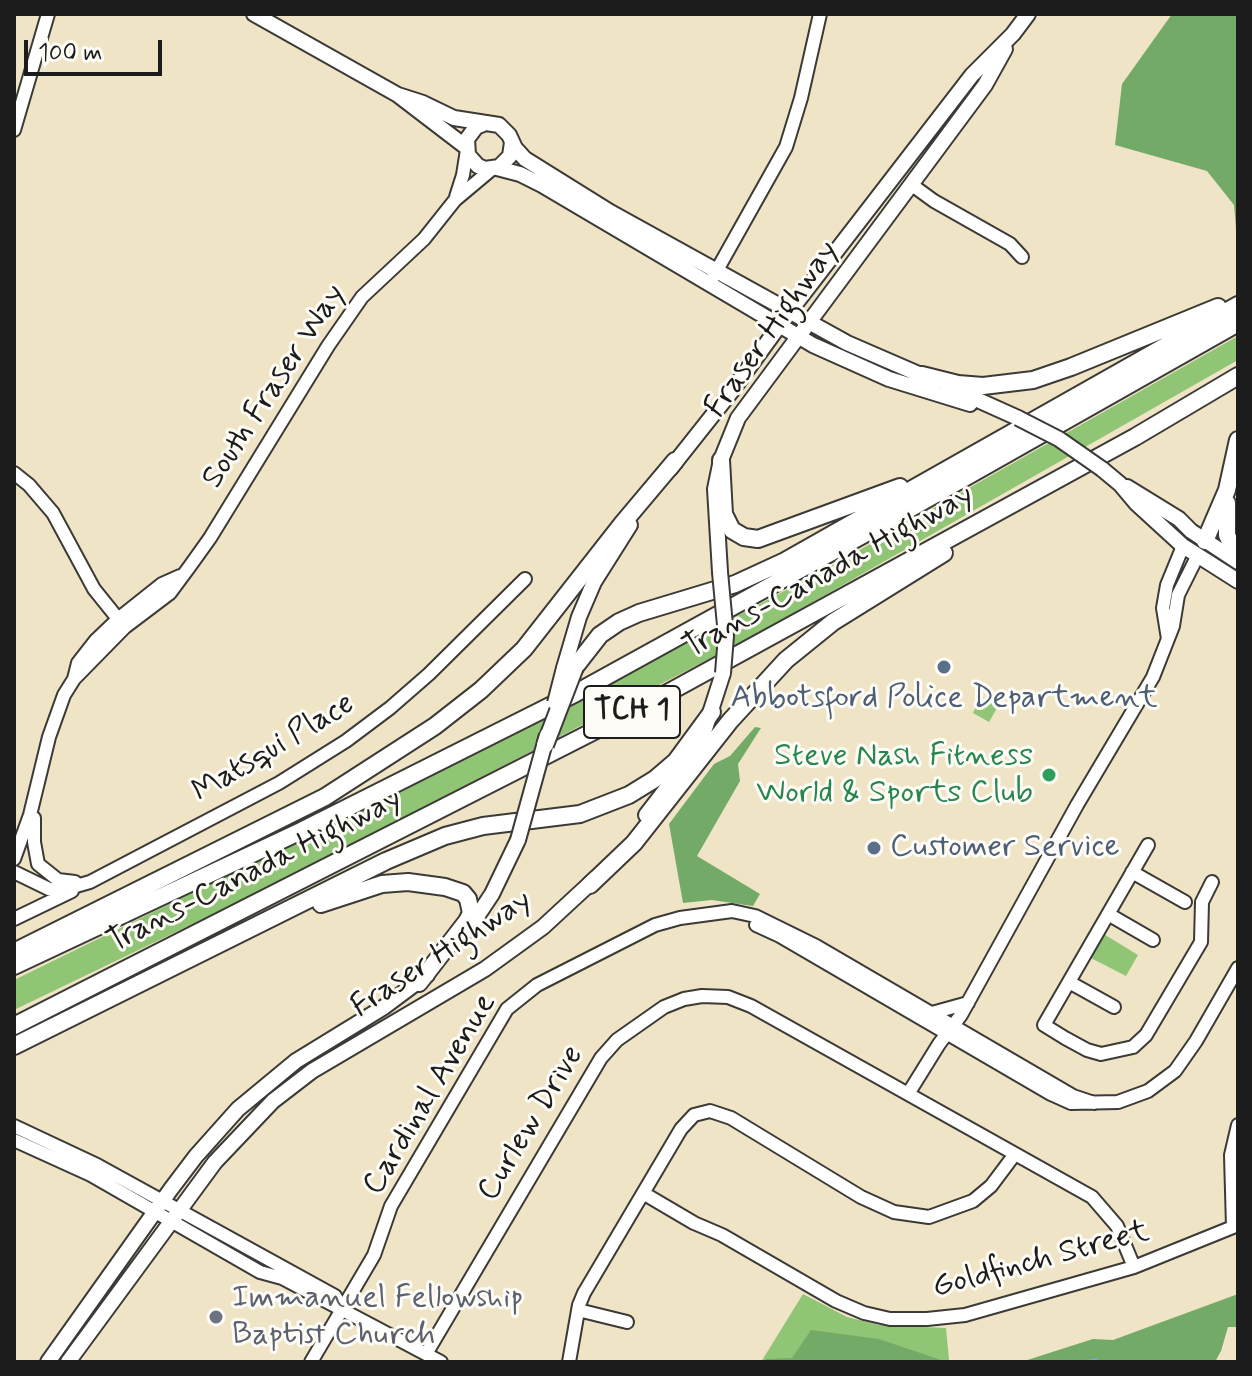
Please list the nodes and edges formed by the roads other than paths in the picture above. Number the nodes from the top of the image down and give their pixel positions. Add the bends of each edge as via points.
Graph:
1 (48, 14) edge
2 (820, 14) edge
3 (1028, 14) edge
4 (263, 16) edge
5 (1013, 34) junction
6 (398, 95) junction
7 (483, 124) junction
8 (14, 130) edge
9 (512, 142) junction
10 (466, 149) junction
11 (495, 168) junction
12 (912, 185) junction
13 (455, 200) junction
14 (1022, 257) dead end
15 (713, 277) junction
16 (1238, 299) edge
17 (1238, 305) edge
18 (790, 311) junction
19 (809, 321) junction
20 (1238, 323) edge
21 (779, 325) junction
22 (798, 336) junction
23 (922, 375) junction
24 (1238, 376) edge
25 (1003, 412) junction
26 (1135, 437) junction
27 (1238, 440) edge
28 (721, 460) junction
29 (675, 461) junction
30 (961, 462) junction
31 (14, 473) edge
32 (1120, 484) junction
33 (1227, 490) junction
34 (1198, 536) junction
35 (1183, 546) junction
36 (1197, 557) junction
37 (1238, 560) edge
38 (525, 579) dead end
39 (1238, 581) edge
40 (122, 623) junction
41 (1168, 639) junction
42 (569, 668) junction
43 (712, 712) junction
44 (545, 745) joint
45 (38, 787) junction
46 (1148, 845) dead end
47 (14, 859) edge
48 (14, 872) edge
49 (1132, 872) junction
50 (90, 882) junction
51 (1212, 882) dead end
52 (590, 885) junction
53 (1185, 902) dead end
54 (710, 914) junction
55 (1108, 914) junction
56 (14, 919) edge
57 (1153, 940) dead end
58 (227, 942) junction
59 (14, 952) edge
60 (14, 966) edge
61 (1238, 968) edge
62 (1069, 982) junction
63 (419, 983) junction
64 (968, 1003) junction
65 (1114, 1007) dead end
66 (932, 1013) junction
67 (14, 1026) edge
68 (950, 1030) junction
69 (14, 1046) edge
70 (908, 1094) junction
71 (1238, 1125) edge
72 (14, 1126) edge
73 (14, 1140) edge
74 (1015, 1154) junction
75 (643, 1193) junction
76 (167, 1210) junction
77 (1236, 1226) edge
78 (1134, 1267) junction
79 (343, 1310) junction
80 (578, 1310) junction
81 (627, 1322) dead end
82 (426, 1354) junction
83 (48, 1362) edge
84 (68, 1362) edge
85 (311, 1362) edge
86 (441, 1362) edge
87 (569, 1362) edge

1 - 8 street
2 - 15 street via 786,147
3 - 5 main road, Fraser Highway
4 - 6 main road
5 - 12 main road, Fraser Highway via 985,85
5 - 18 main road, Fraser Highway via 972,75
6 - 7 main road
6 - 10 main road
7 - 9 main road via 499,125
7 - 10 main road via 471,133
9 - 11 main road via 510,156
9 - 15 main road via 534,166
10 - 11 main road via 478,166
10 - 13 street, South Fraser Way
11 - 13 street, South Fraser Way
11 - 15 main road via 520,174
12 - 14 street via 1010,244
12 - 19 main road, Fraser Highway
13 - 40 street, South Fraser Way via 424,239 353,308 210,538 180,576 162,584
15 - 18 main road
15 - 21 main road
16 - 23 highway via 1033,380 983,386
17 - 30 highway
18 - 19 main road
18 - 21 main road, Fraser Highway
19 - 22 main road, Fraser Highway
19 - 23 main road
20 - 60 highway, Trans-Canada Highway / TCH 1 via 576,693
21 - 22 main road
21 - 29 main road, Fraser Highway
22 - 25 main road via 889,379
22 - 28 main road, Fraser Highway via 738,418
23 - 25 main road
24 - 26 highway, Trans-Canada Highway / TCH 1
25 - 32 main road, bridge via 1059,439
26 - 52 highway via 833,622 786,660 730,721 634,843
26 - 67 highway, Trans-Canada Highway / TCH 1 via 651,702
27 - 33 highway
28 - 30 highway via 724,514 732,530 758,539
28 - 43 main road, Fraser Highway, bridge via 715,489 725,654
29 - 42 main road, Fraser Highway via 594,582 579,617
29 - 59 highway via 524,649 435,726 325,797
30 - 42 highway via 755,576 619,622
31 - 40 street via 53,513 94,589
32 - 34 main road
32 - 35 main road
33 - 34 highway via 1220,511
33 - 37 highway via 1227,535
34 - 35 main road
34 - 36 main road
34 - 37 main road
35 - 36 main road
35 - 41 street via 1163,608
36 - 39 main road
36 - 41 street via 1178,595
38 - 50 street, Matsqui Place via 429,674 346,741 279,783
40 - 45 street, South Fraser Way via 96,640 78,663 52,726
41 - 64 street via 1153,677
42 - 44 highway, bridge
43 - 52 main road, Fraser Highway via 693,754
43 - 58 highway via 676,761 629,795 580,814 464,829 386,861
44 - 63 main road, Fraser Highway, bridge via 518,840 479,916
45 - 47 street, South Fraser Way
45 - 50 street via 38,864 58,880
46 - 49 street
48 - 50 street, Matsqui Place via 49,889
49 - 53 street
49 - 55 street
50 - 56 street
51 - 62 street via 1202,902 1201,942 1146,1035 1133,1047 1101,1054 1044,1025
52 - 76 main road, Fraser Highway via 485,969 312,1071 273,1101
54 - 66 street, Cardinal Avenue via 732,911 785,929
54 - 68 street, Cardinal Avenue via 780,936
54 - 79 street, Cardinal Avenue via 655,925 537,985 507,1009 391,1206 374,1255
55 - 57 street
55 - 62 street
58 - 63 highway via 382,884 408,882 456,890 468,899 471,913
58 - 69 highway
61 - 68 street, Cardinal Avenue via 1175,1071 1148,1091 1118,1102 1094,1103 1073,1096
62 - 65 street
63 - 76 main road, Fraser Highway via 258,1090 222,1126
64 - 66 street
64 - 68 street
66 - 68 street, Cardinal Avenue
68 - 70 street
70 - 74 street, Curlew Drive
70 - 82 street, Curlew Drive via 728,997 702,996 664,1007 601,1058
71 - 77 street via 1231,1155
72 - 76 street via 64,1148
73 - 76 street
74 - 75 street via 973,1201 929,1217 894,1212 870,1201 731,1118 710,1111 694,1115 681,1129
74 - 78 street, Curlew Drive via 1092,1197 1117,1226
75 - 78 street, Goldfinch Street via 836,1301 890,1319 965,1315
75 - 80 street
76 - 79 street via 335,1296
76 - 83 main road
76 - 84 main road
77 - 78 street, Goldfinch Street
79 - 82 street
79 - 85 street, Cardinal Avenue
80 - 81 street
80 - 87 street
82 - 86 street

